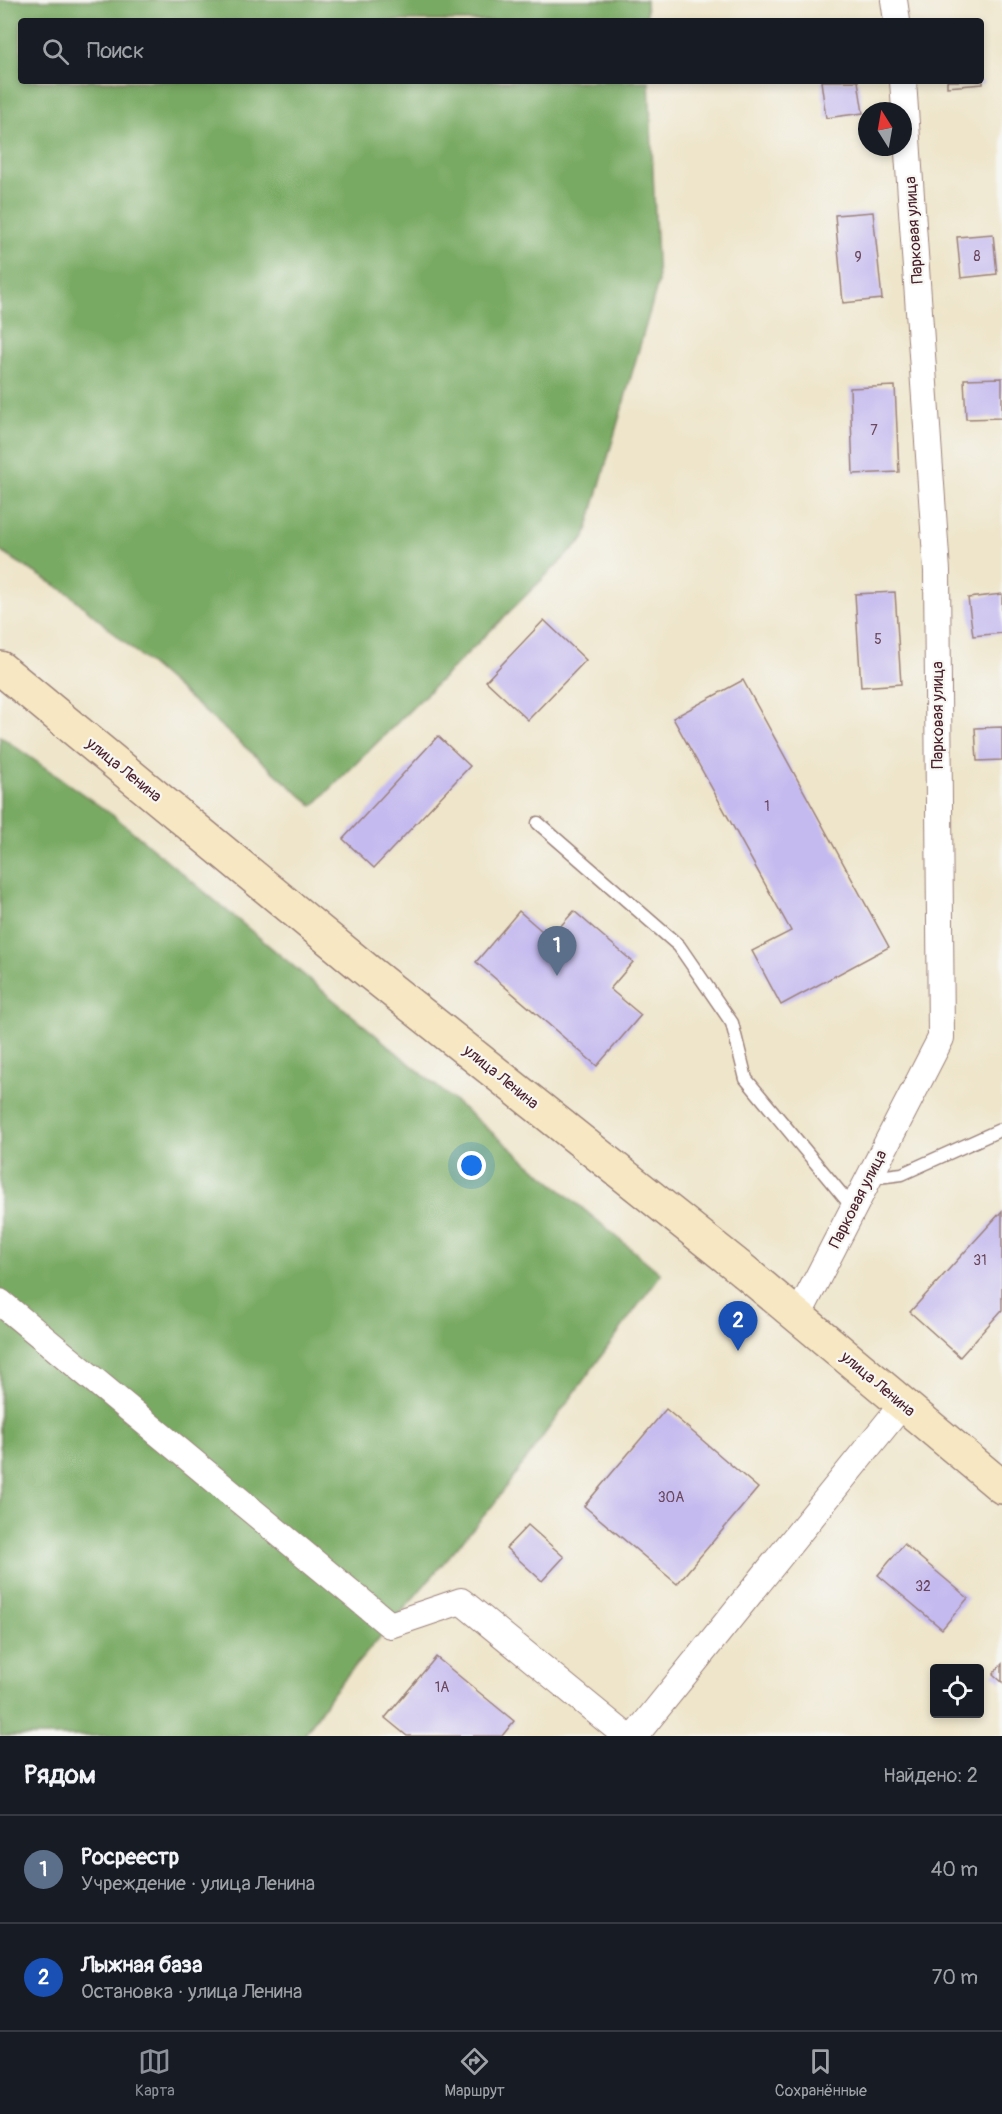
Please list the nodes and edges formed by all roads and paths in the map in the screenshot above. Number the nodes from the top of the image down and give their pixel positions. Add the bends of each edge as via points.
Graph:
1 (894, 0) edge
2 (897, 18) edge
3 (903, 84) edge
4 (0, 668) edge
5 (538, 823) dead end
6 (1002, 1129) edge
7 (868, 1179) junction
8 (853, 1208) junction
9 (0, 1302) edge
10 (798, 1316) junction
11 (902, 1405) junction
12 (1002, 1487) edge
13 (627, 1736) edge
14 (635, 1736) edge

1 - 2 street
3 - 7 street, Парковая улица via 937,571 941,1038
4 - 10 main road, улица Ленина via 369,972
5 - 8 lane via 678,946 732,1023 746,1079
6 - 7 lane via 902,1174
7 - 8 street, Парковая улица
8 - 10 street, Парковая улица
9 - 13 street via 390,1625 461,1600
10 - 11 main road, улица Ленина
11 - 12 main road, улица Ленина
11 - 14 street

